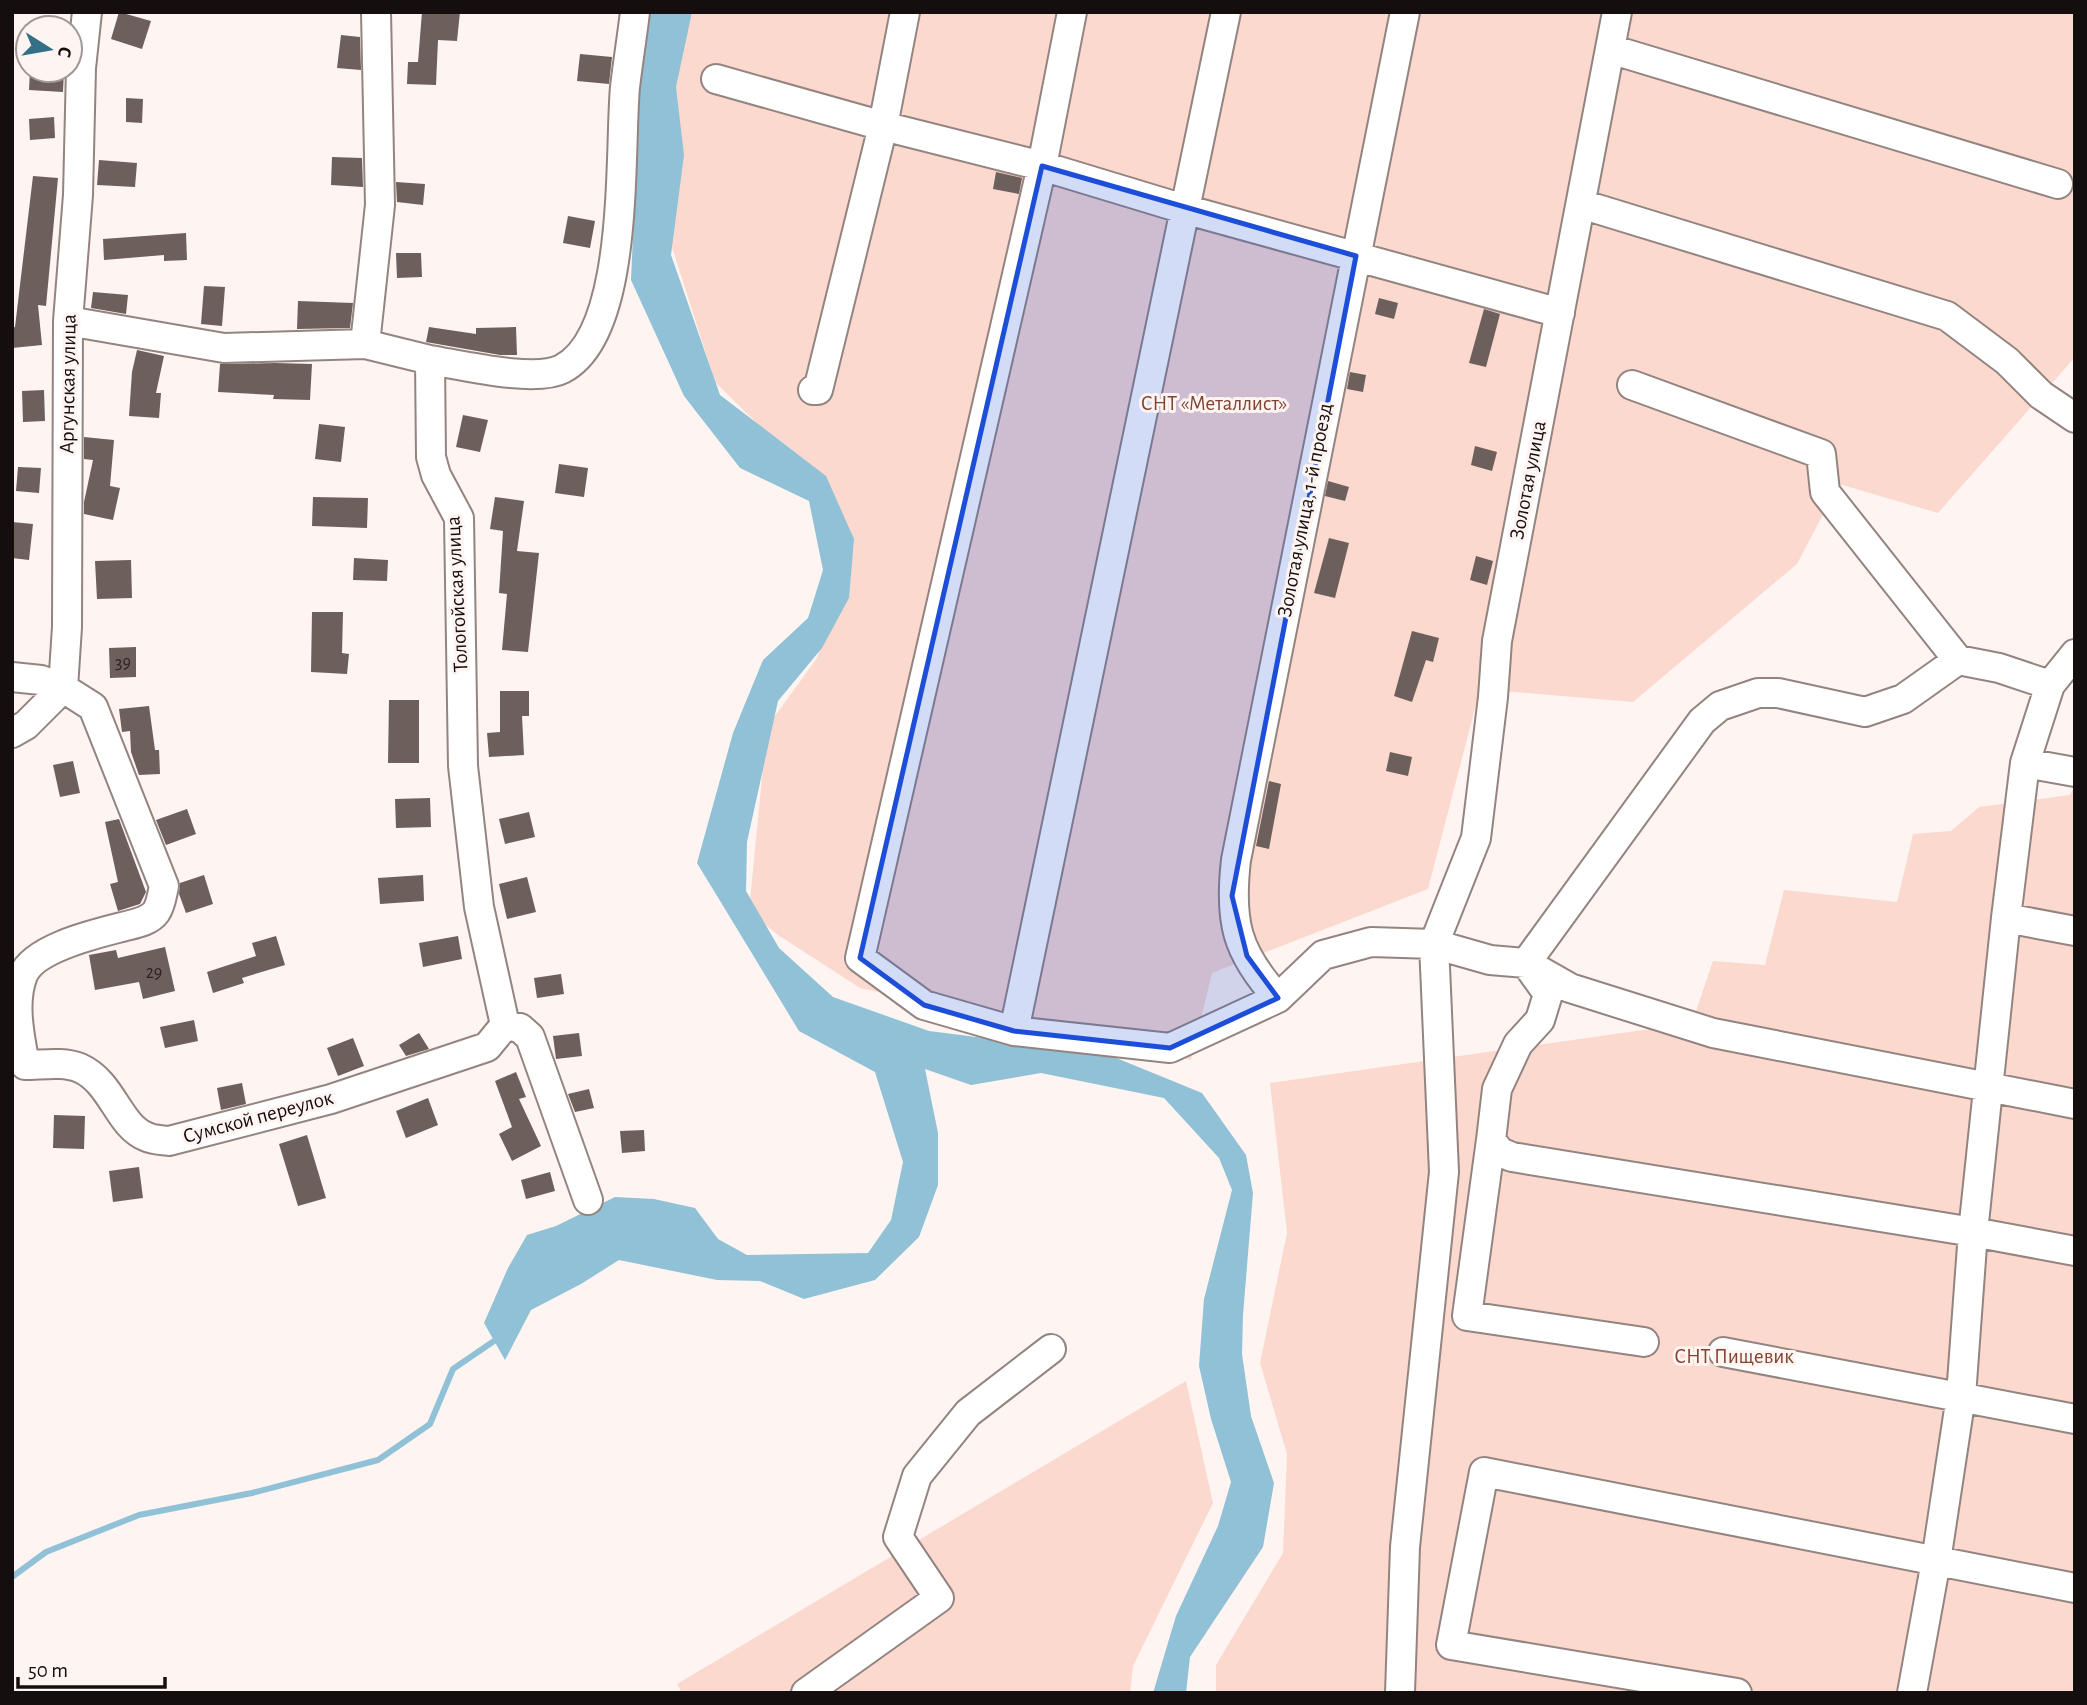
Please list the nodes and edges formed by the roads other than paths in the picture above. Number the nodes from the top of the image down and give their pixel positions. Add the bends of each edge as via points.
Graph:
1 (87, 12) edge
2 (376, 12) edge
3 (635, 12) edge
4 (905, 12) edge
5 (1072, 12) edge
6 (1226, 12) edge
7 (1405, 12) edge
8 (1618, 12) edge
9 (1610, 49) junction
10 (716, 79) dead end
11 (883, 125) junction
12 (1042, 166) junction
13 (2058, 184) dead end
14 (1581, 204) junction
15 (1184, 209) junction
16 (1356, 256) junction
17 (1560, 313) junction
18 (68, 321) junction
19 (365, 344) junction
20 (430, 360) junction
21 (1632, 385) dead end
22 (813, 390) dead end
23 (2075, 418) edge
24 (2075, 654) edge
25 (1958, 660) junction
26 (12, 677) edge
27 (2050, 685) junction
28 (63, 688) junction
29 (12, 733) edge
30 (2025, 763) junction
31 (2075, 772) edge
32 (2006, 918) junction
33 (2075, 931) edge
34 (1434, 944) junction
35 (1526, 962) junction
36 (1278, 998) junction
37 (505, 1025) junction
38 (1014, 1031) junction
39 (19, 1068) edge
40 (1990, 1088) junction
41 (2075, 1104) edge
42 (1491, 1140) junction
43 (589, 1200) dead end
44 (1973, 1232) junction
45 (2075, 1251) edge
46 (1644, 1342) dead end
47 (1051, 1349) dead end
48 (1723, 1352) dead end
49 (1961, 1395) junction
50 (2075, 1419) edge
51 (1936, 1561) junction
52 (2075, 1588) edge
53 (806, 1693) edge
54 (1400, 1693) edge
55 (1737, 1693) edge
56 (1912, 1693) edge

1 - 18 street, Аргунская улица
2 - 19 street via 380,205
3 - 20 street via 625,87 620,218 604,309 582,356 560,370 539,375
4 - 11 street
5 - 12 street
6 - 15 street
7 - 16 street, Золотая улица, 1-й проезд
8 - 9 street, Золотая улица
9 - 13 street
9 - 14 street, Золотая улица
10 - 11 street
11 - 12 street
11 - 22 street via 818,390
12 - 15 street
12 - 38 street via 860,958 925,1005
14 - 17 street, Золотая улица
14 - 23 street via 1947,316
15 - 16 street
15 - 38 street
16 - 17 street
16 - 36 street, Золотая улица, 1-й проезд via 1232,896 1234,919 1247,956
17 - 34 street, Золотая улица via 1497,642 1476,838
18 - 19 street via 224,348
18 - 28 street, Аргунская улица
19 - 20 street
20 - 37 street, Тологойская улица via 431,457 458,518 464,778 479,907
21 - 25 street via 1821,454 1825,492
24 - 27 street
25 - 27 street
25 - 35 street via 1903,699 1865,712 1778,693 1758,693 1720,706 1702,721
26 - 28 street
27 - 30 street
28 - 29 street
28 - 39 street, Сумской переулок via 93,707 164,887 155,913 145,920 38,956 24,972 19,991
30 - 31 street
30 - 32 street
32 - 33 street
32 - 40 street
34 - 35 street via 1490,960
34 - 36 street via 1371,942 1324,955
34 - 54 street via 1444,1172 1405,1547
35 - 40 street via 1570,989 1713,1033
35 - 42 street via 1548,994 1540,1020 1518,1044 1497,1089
36 - 38 street via 1170,1048
37 - 39 street, Сумской переулок via 487,1047 331,1099 169,1141 131,1128 105,1087 80,1068 59,1064
37 - 43 street via 520,1028 530,1037
40 - 41 street
40 - 44 street
42 - 44 street via 1500,1152 1513,1157
42 - 46 street via 1467,1316
44 - 45 street
44 - 49 street
47 - 53 street via 968,1413 917,1476 898,1537 939,1598
48 - 49 street
49 - 50 street
49 - 51 street
51 - 52 street
51 - 55 street via 1484,1472 1451,1645
51 - 56 street

